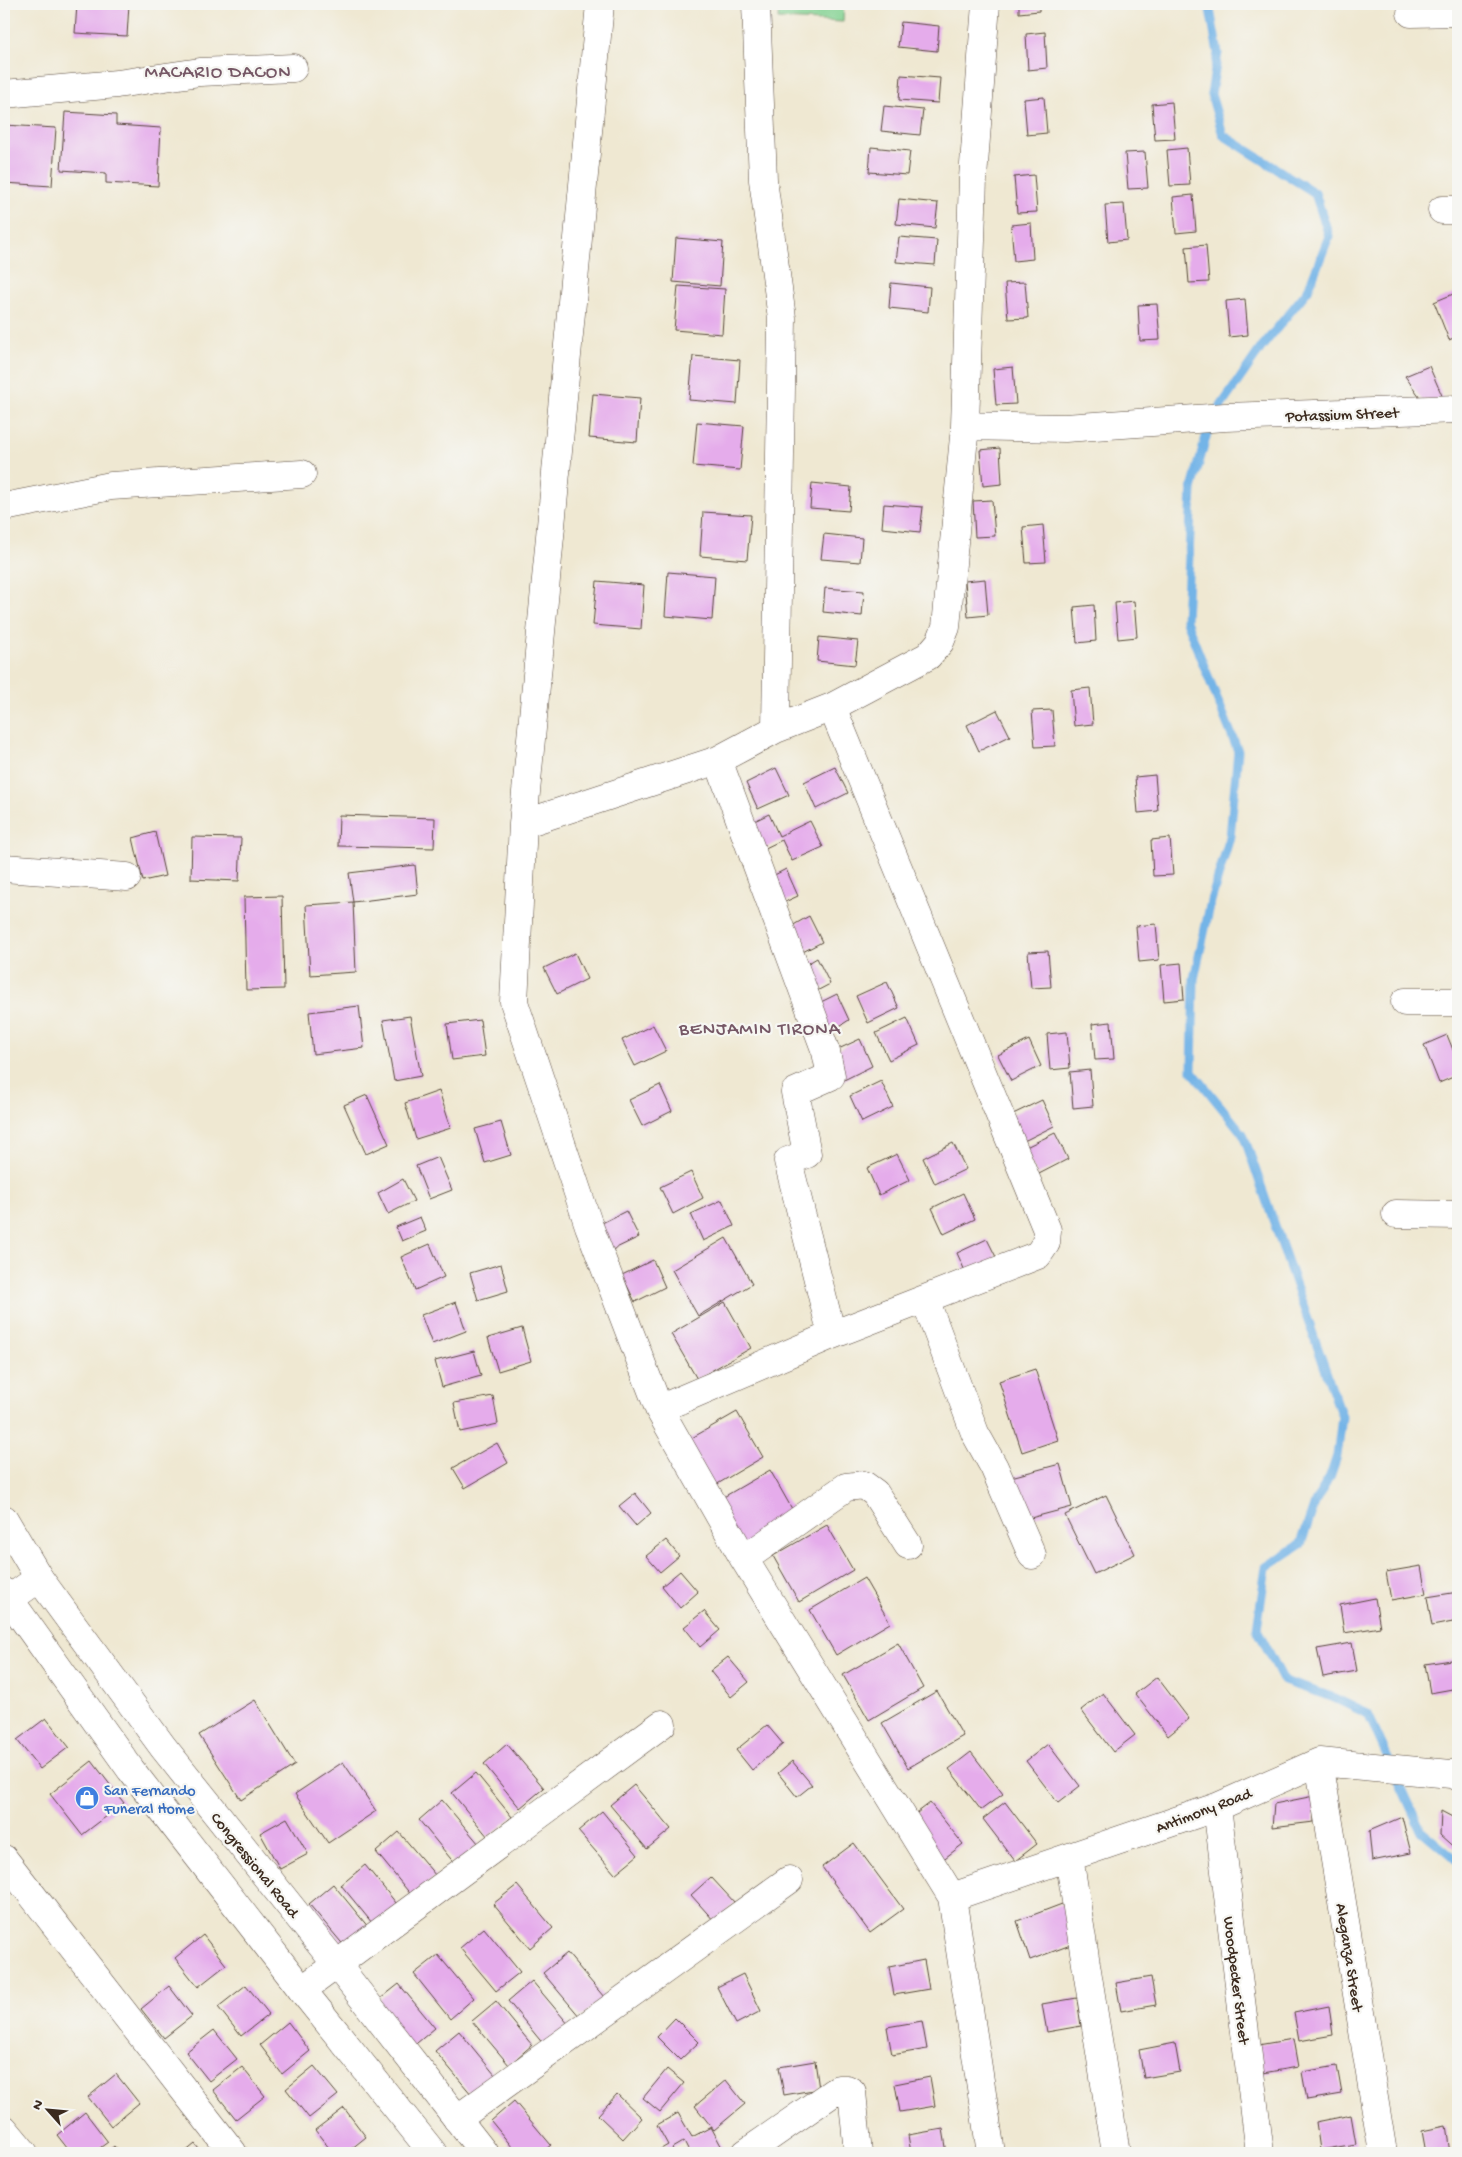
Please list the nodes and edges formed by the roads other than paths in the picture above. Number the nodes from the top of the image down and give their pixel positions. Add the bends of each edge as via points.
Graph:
1 (600, 4) edge
2 (756, 4) edge
3 (986, 4) edge
4 (1458, 12) edge
5 (1411, 13) dead end
6 (293, 68) dead end
7 (4, 94) edge
8 (1458, 409) edge
9 (965, 426) junction
10 (302, 474) dead end
11 (4, 507) edge
12 (832, 706) junction
13 (776, 729) junction
14 (718, 760) junction
15 (522, 824) junction
16 (4, 868) edge
17 (127, 877) dead end
18 (1405, 1002) dead end
19 (1458, 1002) edge
20 (1396, 1214) dead end
21 (1458, 1215) edge
22 (925, 1299) junction
23 (832, 1335) junction
24 (659, 1409) junction
25 (4, 1519) edge
26 (908, 1545) dead end
27 (1032, 1555) dead end
28 (744, 1559) junction
29 (39, 1578) junction
30 (5, 1598) edge
31 (662, 1724) dead end
32 (1319, 1762) junction
33 (1455, 1775) edge
34 (1217, 1807) junction
35 (1069, 1857) junction
36 (4, 1859) edge
37 (789, 1880) dead end
38 (952, 1897) junction
39 (337, 1964) junction
40 (302, 1990) junction
41 (457, 2119) junction
42 (4, 2129) edge
43 (24, 2153) edge
44 (233, 2153) edge
45 (433, 2153) edge
46 (484, 2153) edge
47 (746, 2153) edge
48 (858, 2153) edge
49 (991, 2153) edge
50 (1116, 2153) edge
51 (1260, 2153) edge
52 (1383, 2153) edge

1 - 15 street
2 - 13 street via 763,180 782,318
3 - 9 street via 973,178
4 - 5 street
6 - 7 street via 200,72 117,84
8 - 9 street, Potassium Street via 1225,417 1065,428
9 - 12 street via 946,627 940,642 928,656
10 - 11 street via 112,486
12 - 13 street
12 - 22 street via 1047,1230 1046,1243 1038,1255
13 - 14 street
14 - 15 street
14 - 23 street via 826,1052 831,1076 795,1092 807,1154 788,1161
15 - 24 street via 514,1002 589,1226
16 - 17 street
18 - 19 street
20 - 21 street
22 - 23 street
22 - 27 street via 975,1433 994,1467
23 - 24 street
24 - 28 street
25 - 29 street, Congressional Road
26 - 28 street via 875,1493 864,1485 846,1487
28 - 38 street
29 - 30 street
29 - 39 street, Congressional Road via 163,1747
30 - 40 street via 131,1770
31 - 39 street
32 - 33 street, Antimony Road
32 - 34 street, Antimony Road
32 - 52 street, Aleganza Street
34 - 35 street, Antimony Road
34 - 51 street, Woodpecker Street
35 - 38 street, Antimony Road
35 - 50 street
36 - 44 street
37 - 41 street
38 - 49 street
39 - 40 street
39 - 41 street, Congressional Road
40 - 45 street
41 - 46 street, Congressional Road
42 - 43 street
47 - 48 street via 838,2088 852,2092

